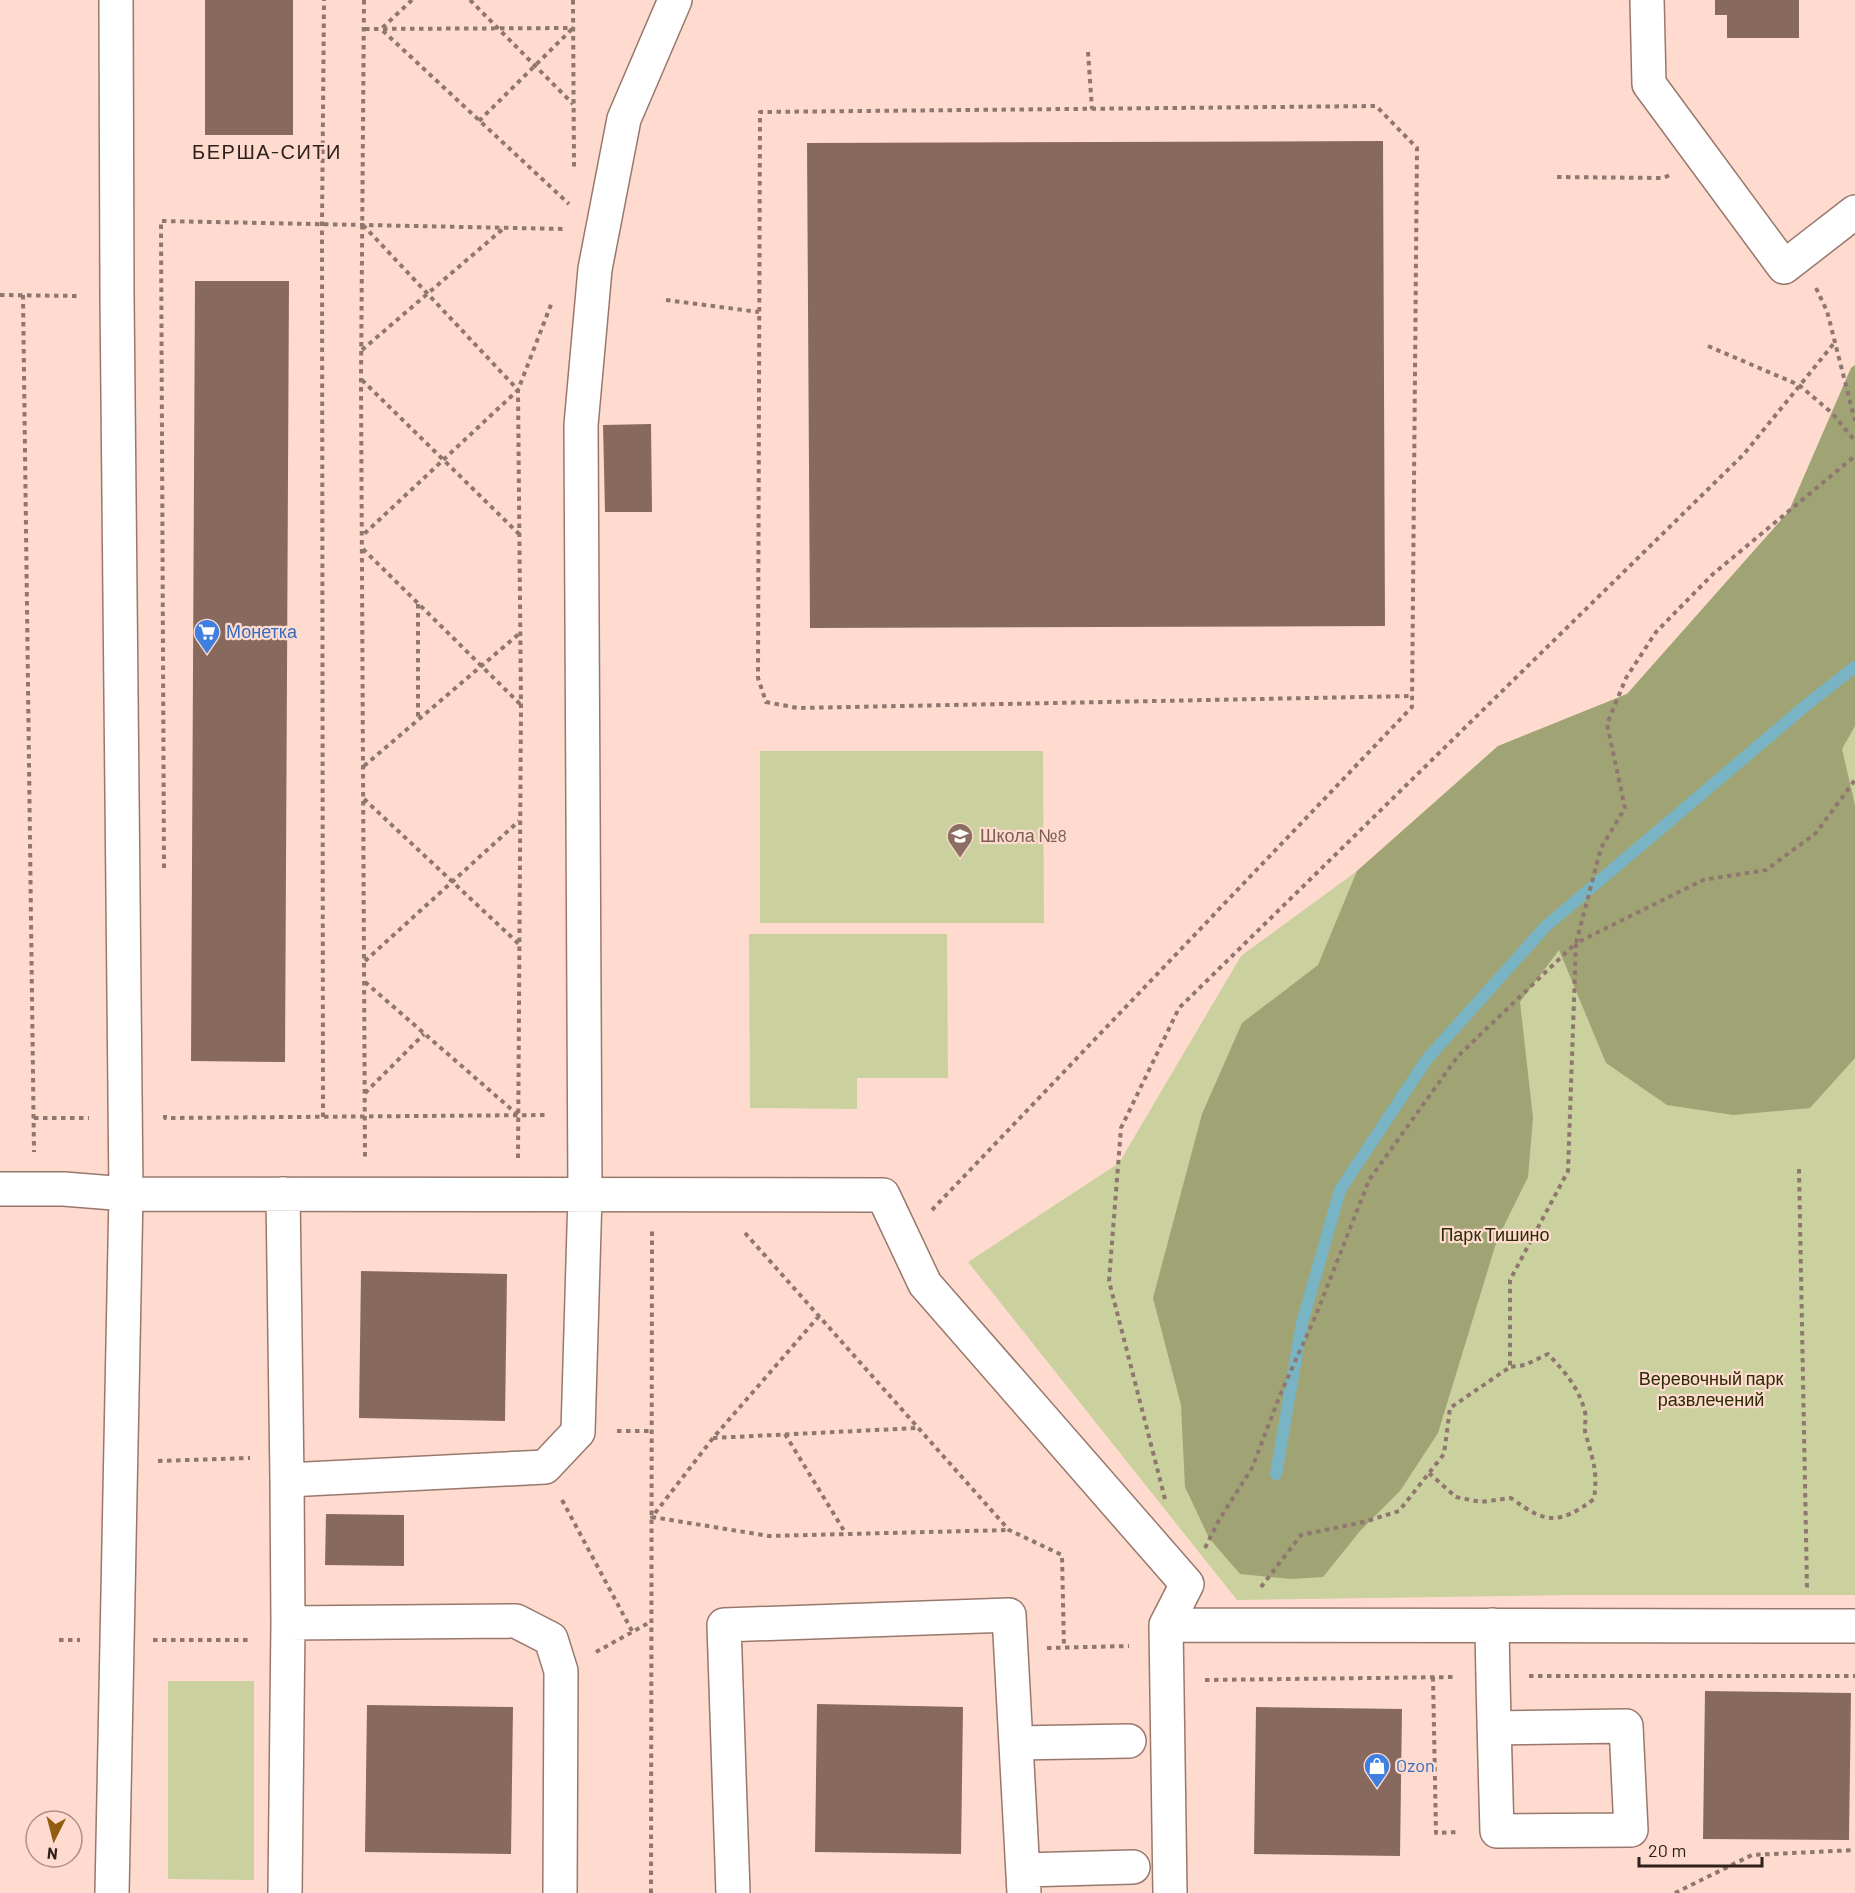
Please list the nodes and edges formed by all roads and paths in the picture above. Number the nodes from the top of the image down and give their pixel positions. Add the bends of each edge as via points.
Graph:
1 (116, 0) edge
2 (324, 0) edge
3 (364, 0) edge
4 (412, 0) edge
5 (470, 0) edge
6 (573, 0) edge
7 (675, 0) edge
8 (1647, 0) edge
9 (573, 28) junction
10 (364, 29) junction
11 (381, 29) junction
12 (498, 29) junction
13 (1089, 52) dead end
14 (535, 65) junction
15 (573, 104) junction
16 (1092, 109) junction
17 (479, 121) junction
18 (1703, 157) junction
19 (574, 174) dead end
20 (1557, 177) dead end
21 (574, 198) dead end
22 (1855, 212) edge
23 (322, 225) junction
24 (363, 225) junction
25 (504, 228) junction
26 (574, 229) dead end
27 (1801, 254) junction
28 (555, 293) dead end
29 (426, 294) junction
30 (23, 295) dead end
31 (666, 300) dead end
32 (759, 312) junction
33 (1835, 342) junction
34 (1708, 346) dead end
35 (362, 350) junction
36 (362, 380) junction
37 (1799, 385) junction
38 (518, 390) junction
39 (1855, 421) edge
40 (1855, 441) edge
41 (1855, 456) edge
42 (443, 460) junction
43 (520, 535) junction
44 (362, 536) junction
45 (362, 549) junction
46 (417, 603) junction
47 (520, 633) junction
48 (481, 666) junction
49 (1412, 696) junction
50 (521, 705) junction
51 (418, 720) junction
52 (363, 766) junction
53 (1855, 780) edge
54 (364, 799) junction
55 (519, 821) junction
56 (164, 868) dead end
57 (452, 882) junction
58 (1576, 943) junction
59 (520, 946) junction
60 (364, 962) junction
61 (364, 982) junction
62 (424, 1034) junction
63 (365, 1094) junction
64 (165, 1106) dead end
65 (518, 1115) junction
66 (585, 1115) junction
67 (323, 1117) junction
68 (365, 1117) junction
69 (1799, 1169) dead end
70 (0, 1189) edge
71 (34, 1189) junction
72 (126, 1194) junction
73 (283, 1194) junction
74 (517, 1194) junction
75 (365, 1195) junction
76 (585, 1195) junction
77 (650, 1195) junction
78 (744, 1232) dead end
79 (903, 1237) junction
80 (819, 1316) junction
81 (1510, 1367) junction
82 (918, 1428) junction
83 (785, 1434) junction
84 (713, 1438) junction
85 (121, 1462) junction
86 (545, 1467) junction
87 (287, 1468) junction
88 (1429, 1473) junction
89 (1167, 1505) dead end
90 (652, 1517) junction
91 (1009, 1530) junction
92 (846, 1534) junction
93 (1187, 1584) junction
94 (1260, 1588) dead end
95 (1807, 1598) dead end
96 (652, 1620) junction
97 (1492, 1625) junction
98 (1855, 1626) edge
99 (288, 1632) junction
100 (632, 1632) junction
101 (1166, 1635) junction
102 (117, 1640) junction
103 (59, 1641) dead end
104 (1064, 1647) junction
105 (1011, 1649) junction
106 (561, 1671) junction
107 (1433, 1677) dead end
108 (1494, 1728) junction
109 (1129, 1741) dead end
110 (1016, 1743) junction
111 (1497, 1831) junction
112 (1855, 1850) edge
113 (1133, 1867) dead end
114 (1023, 1881) edge
115 (112, 1893) edge
116 (285, 1893) edge
117 (560, 1893) edge
118 (651, 1893) edge
119 (733, 1893) edge
120 (1170, 1893) edge
121 (1675, 1893) edge

1 - 72 street
2 - 23 path
3 - 10 path
4 - 11 path
5 - 12 path
6 - 9 path
7 - 66 street via 624,119 595,269 581,424
8 - 18 street via 1649,84
9 - 12 path
9 - 14 path
9 - 15 path
10 - 11 path
10 - 24 path
11 - 12 path
11 - 17 path
12 - 14 path
13 - 16 path
14 - 15 path
14 - 17 path
15 - 19 path
16 - 32 path via 760,112
16 - 49 path via 1376,106 1417,148
17 - 21 path via 574,209
18 - 20 path via 1663,178
18 - 27 street via 1784,267
22 - 27 street
23 - 24 path
23 - 56 path via 161,221
23 - 67 path
24 - 25 path
24 - 29 path
24 - 35 path
25 - 26 path
25 - 29 path
27 - 33 path via 1827,312
28 - 38 path
29 - 35 path
29 - 38 path
30 - 71 path
31 - 32 path
32 - 49 path via 758,678 766,702 798,708
33 - 37 path
33 - 39 path
34 - 37 path
35 - 36 path
36 - 42 path
36 - 44 path
37 - 40 path via 1832,413
37 - 89 path via 1744,454 1179,1008 1121,1128 1109,1281
38 - 42 path
38 - 43 path
41 - 58 path via 1713,574 1656,632 1626,678 1607,724 1625,808 1601,848
42 - 43 path
42 - 44 path
43 - 47 path
44 - 45 path
45 - 46 path
45 - 52 path
46 - 48 path
46 - 51 path
47 - 48 path
47 - 50 path
48 - 50 path
48 - 51 path
49 - 79 path via 1412,707 948,1195
50 - 55 path
51 - 52 path
52 - 54 path
53 - 58 path via 1816,833 1766,870 1702,880
54 - 57 path
54 - 60 path
55 - 57 path
55 - 59 path
57 - 59 path
57 - 60 path
58 - 81 path via 1568,1171 1510,1280
58 - 93 path via 1458,1056 1369,1180 1251,1468
59 - 65 path
60 - 61 path
61 - 62 path
61 - 63 path
62 - 63 path
62 - 65 path
63 - 68 path
64 - 67 path via 165,1118
65 - 66 path
65 - 68 path
65 - 74 path
66 - 76 street
67 - 68 path
68 - 75 path
69 - 95 path
70 - 71 street
71 - 72 street
72 - 73 street
72 - 85 street
73 - 75 street
73 - 87 street
74 - 75 street
74 - 76 street
76 - 77 street
76 - 86 street via 578,1432
77 - 79 street via 883,1194
77 - 90 path
78 - 80 path
79 - 93 street via 925,1284
80 - 82 path
80 - 84 path
81 - 88 path via 1450,1408 1444,1454
81 - 88 path via 1548,1354 1578,1390 1597,1479 1594,1499 1575,1513 1552,1519 1529,1512 1511,1498 1481,1502 1456,1497
82 - 83 path
82 - 91 path
83 - 84 path
83 - 92 path
84 - 90 path
85 - 87 path
85 - 102 street
86 - 87 street
86 - 100 path
87 - 99 street
88 - 94 path via 1399,1511 1301,1535
90 - 92 path via 769,1536
90 - 96 path
91 - 92 path
91 - 104 path via 1062,1555
93 - 101 street
96 - 100 path
96 - 118 path
97 - 98 street
97 - 101 street
97 - 108 street
99 - 102 path
99 - 106 street via 516,1621 551,1639
99 - 116 street
100 - 106 path
101 - 104 path
101 - 120 street
102 - 103 path
102 - 115 street
104 - 105 path
105 - 110 street
105 - 119 street via 1009,1615 724,1625
106 - 117 street
107 - 111 path via 1436,1833
108 - 111 street
108 - 111 street via 1626,1726 1631,1830
109 - 110 street
110 - 114 street
112 - 121 path via 1752,1855
113 - 114 street

